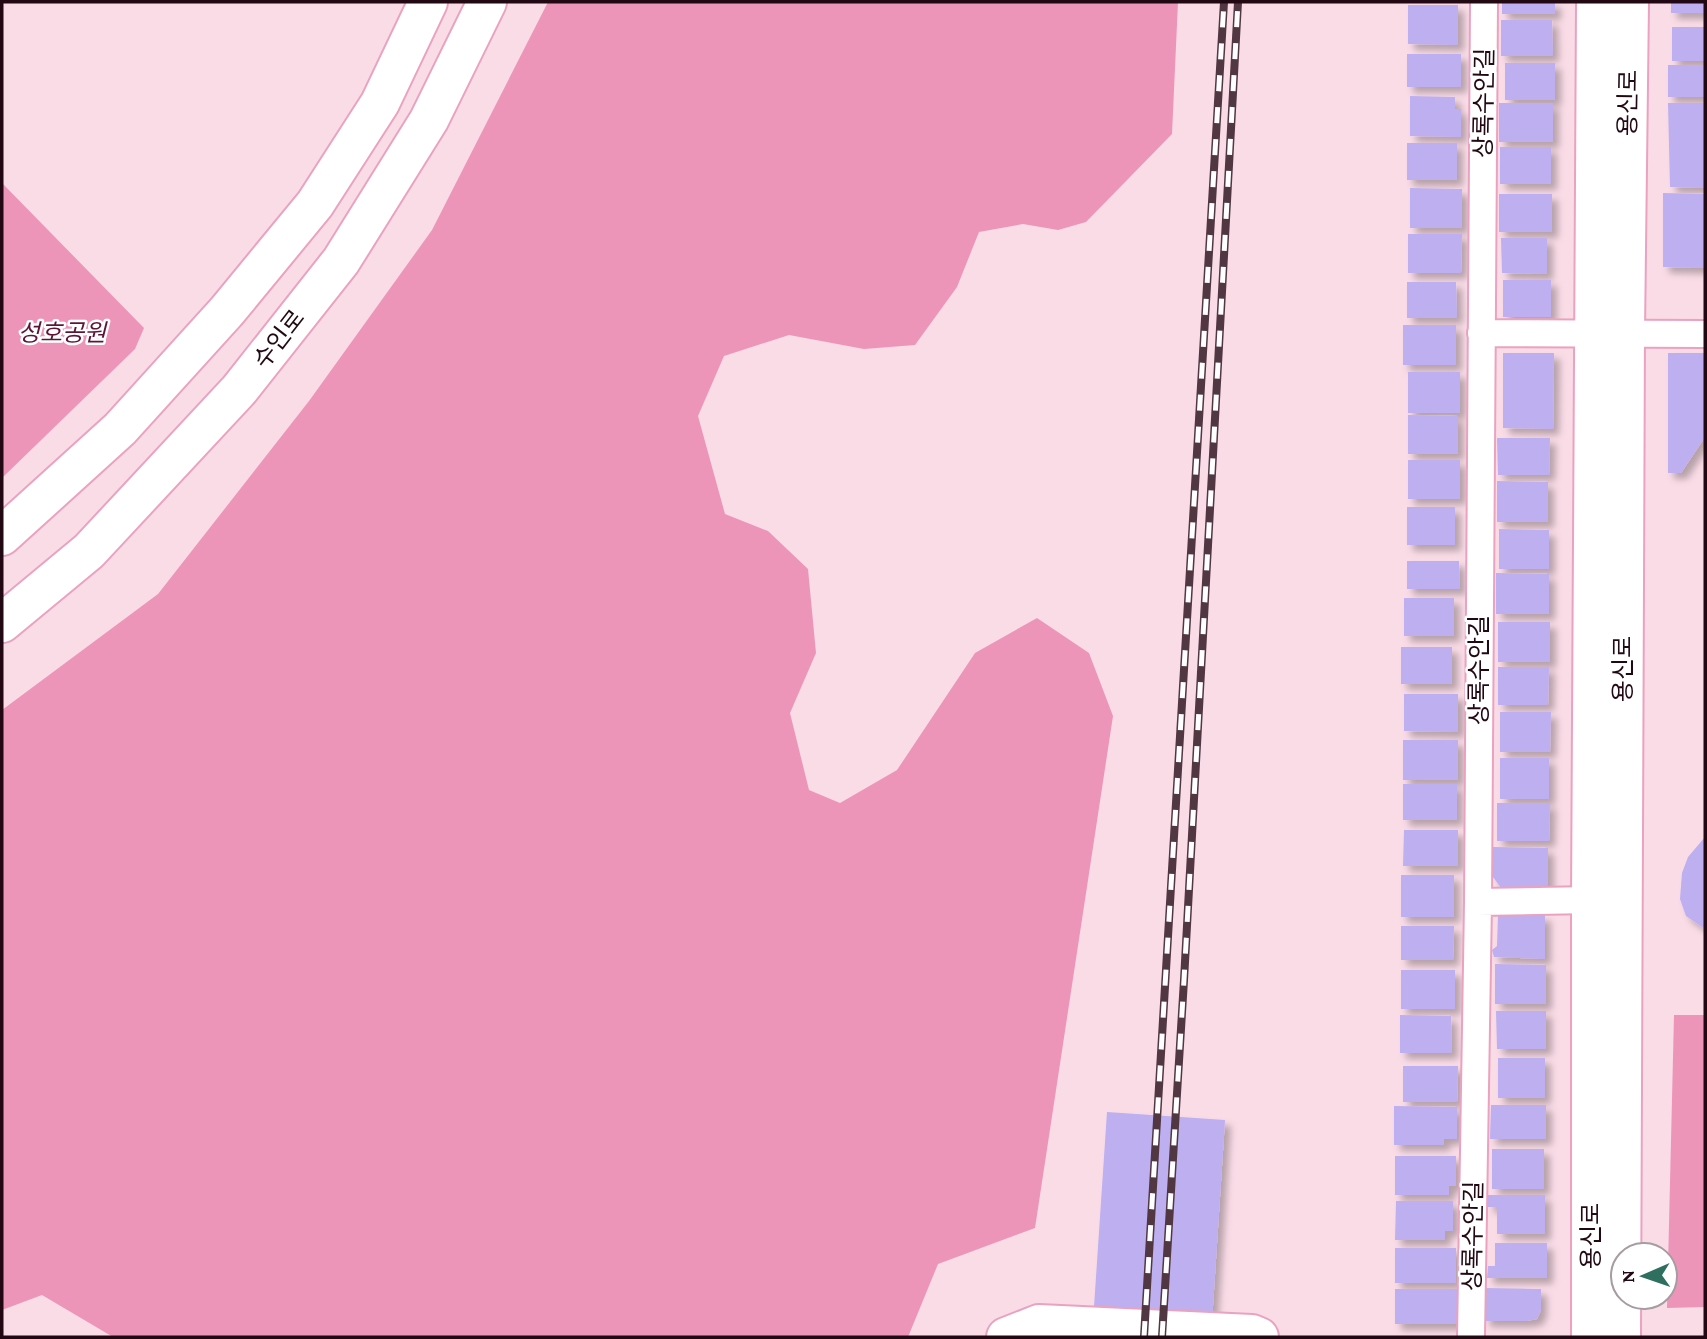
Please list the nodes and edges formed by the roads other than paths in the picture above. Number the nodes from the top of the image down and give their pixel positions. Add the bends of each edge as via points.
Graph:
1 (428, 2) edge
2 (487, 2) edge
3 (1485, 2) edge
4 (1596, 2) edge
5 (1629, 2) edge
6 (1481, 333) junction
7 (1609, 334) junction
8 (1705, 334) edge
9 (2, 535) edge
10 (2, 623) edge
11 (1591, 900) junction
12 (1478, 902) junction
13 (1006, 1337) edge
14 (1259, 1337) edge
15 (1471, 1337) edge
16 (1591, 1337) edge
17 (1621, 1337) edge

1 - 9 main road via 380,103 315,204 227,311 120,429
2 - 10 main road, 수인로 via 429,120 341,261 239,390 89,551
3 - 6 street, 상록수안길
4 - 7 main road, 용신로
5 - 7 main road, 용신로
6 - 7 street
6 - 12 street, 상록수안길
7 - 8 street
7 - 11 main road, 용신로
7 - 17 main road, 용신로
11 - 12 street
11 - 16 main road, 용신로
12 - 15 street, 상록수안길
13 - 14 main road via 1039,1324

